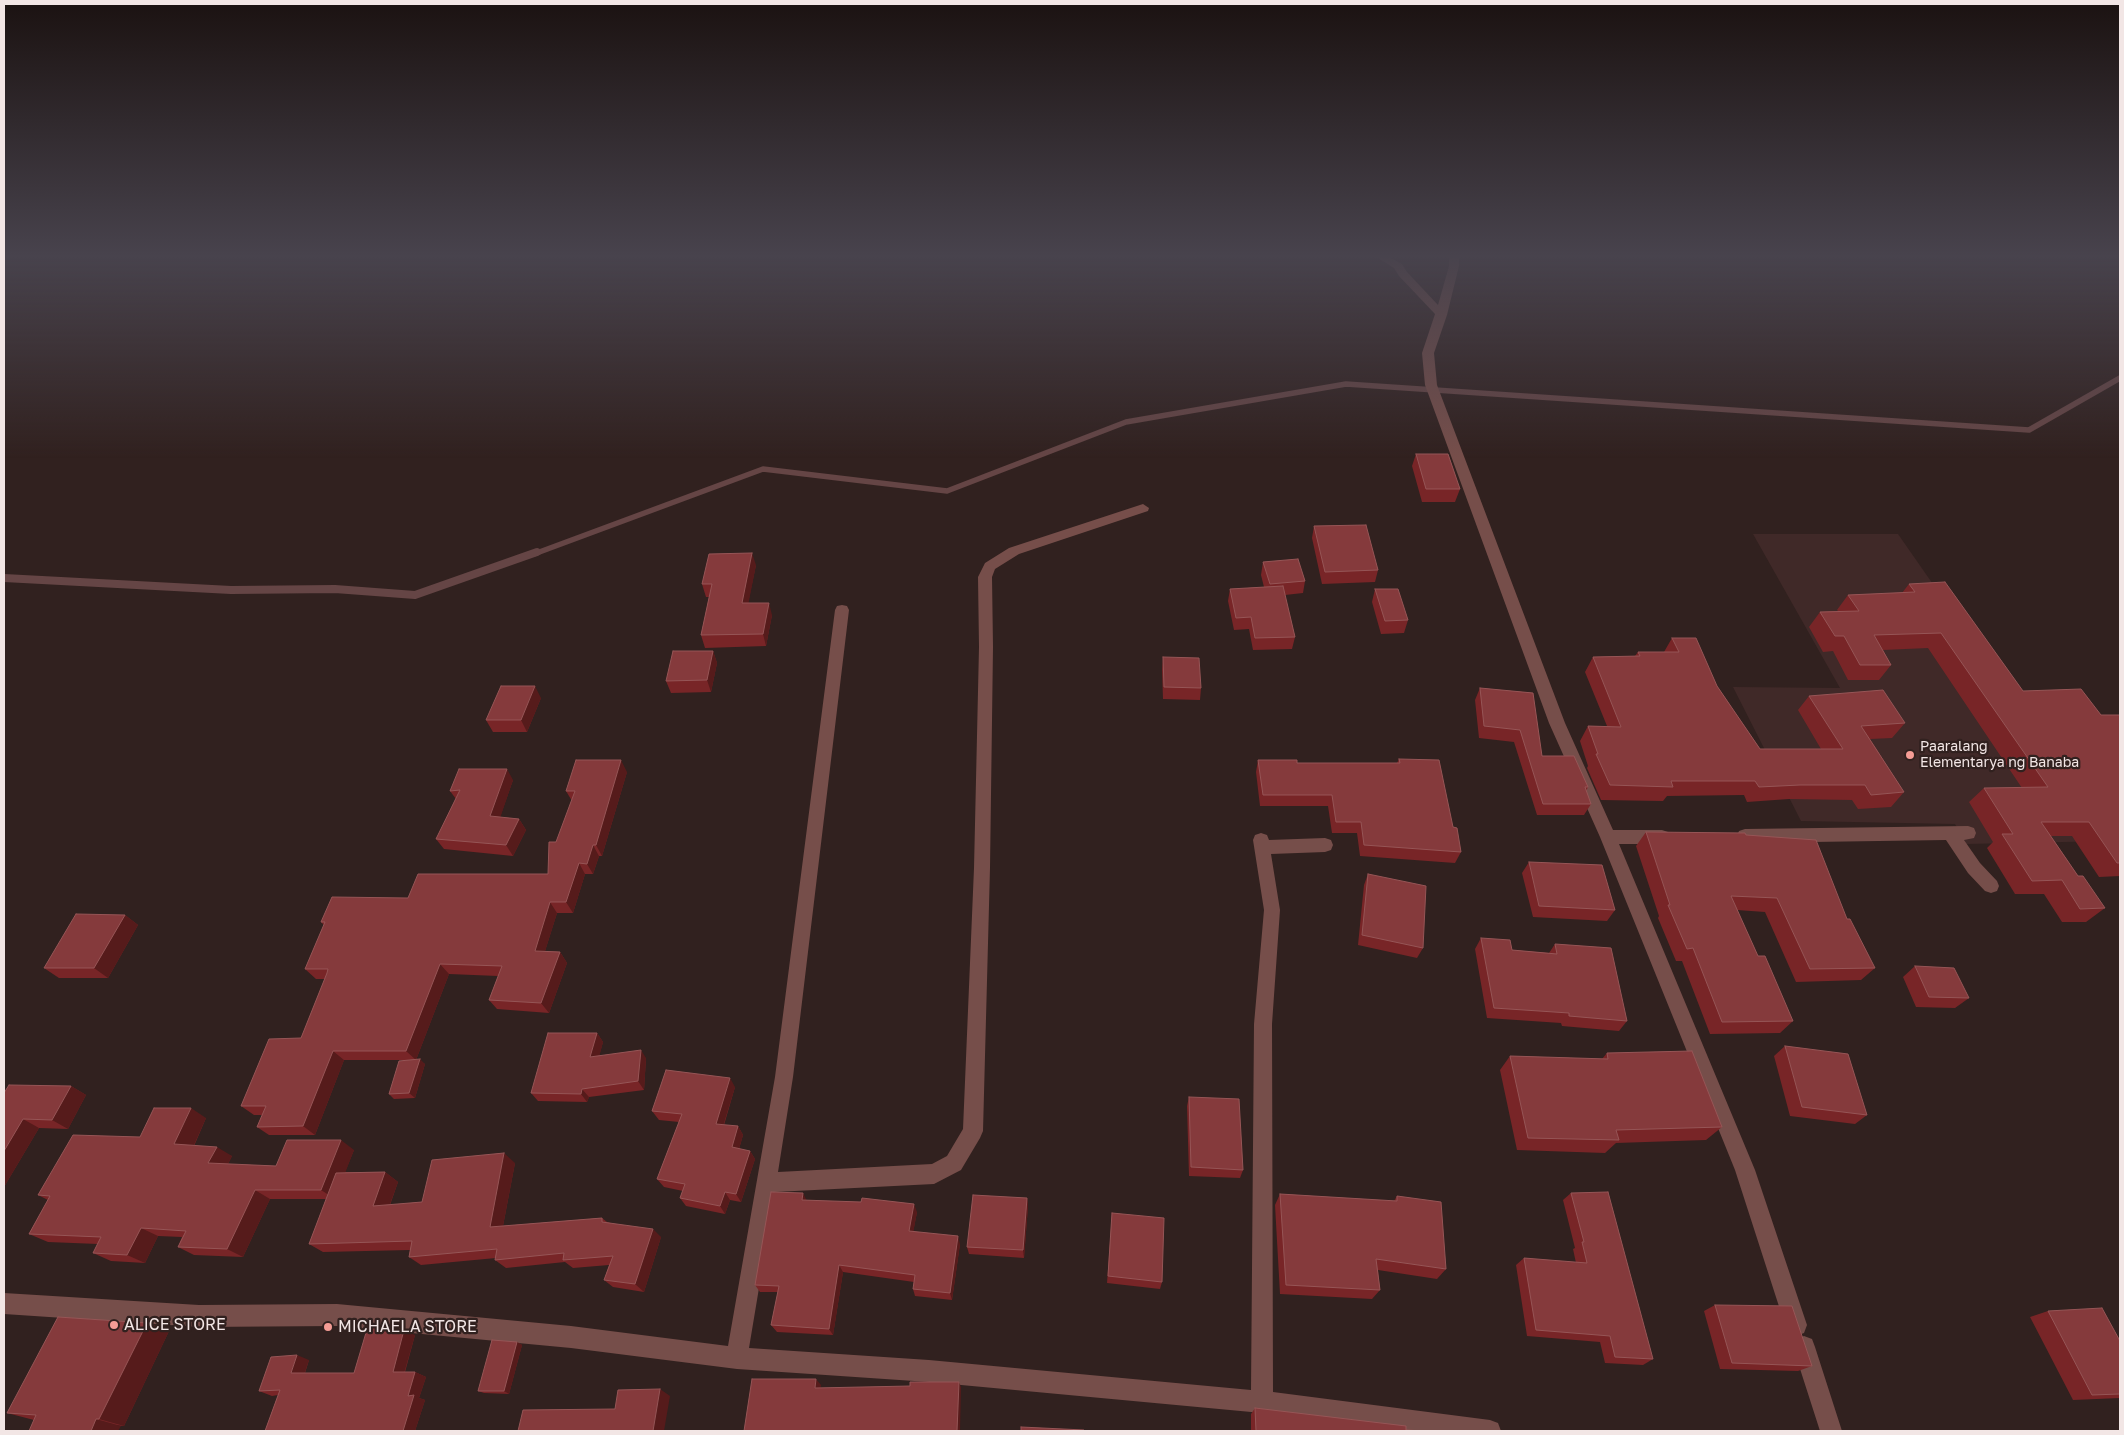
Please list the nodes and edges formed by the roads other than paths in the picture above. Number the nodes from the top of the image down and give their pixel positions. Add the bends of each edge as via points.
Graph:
1 (1437, 324) edge
2 (1142, 508) dead end
3 (842, 610) dead end
4 (1726, 836) edge
5 (1608, 837) junction
6 (1676, 837) edge
7 (1325, 845) dead end
8 (1991, 886) dead end
9 (766, 1183) junction
10 (4, 1304) edge
11 (737, 1358) junction
12 (1262, 1402) junction
13 (1490, 1431) edge
14 (1831, 1431) edge

1 - 5 street via 1428,352 1431,385 1557,723
2 - 9 street via 1014,551 990,566 985,577 982,868 973,1131 954,1163 934,1174
3 - 9 street via 784,1077
4 - 8 street via 1960,834 1974,868
5 - 6 street
5 - 14 street via 1745,1170
7 - 12 street via 1262,843 1272,910 1263,1024
9 - 11 street
10 - 11 street via 199,1316 337,1316 571,1337
11 - 12 street via 929,1371
12 - 13 street

